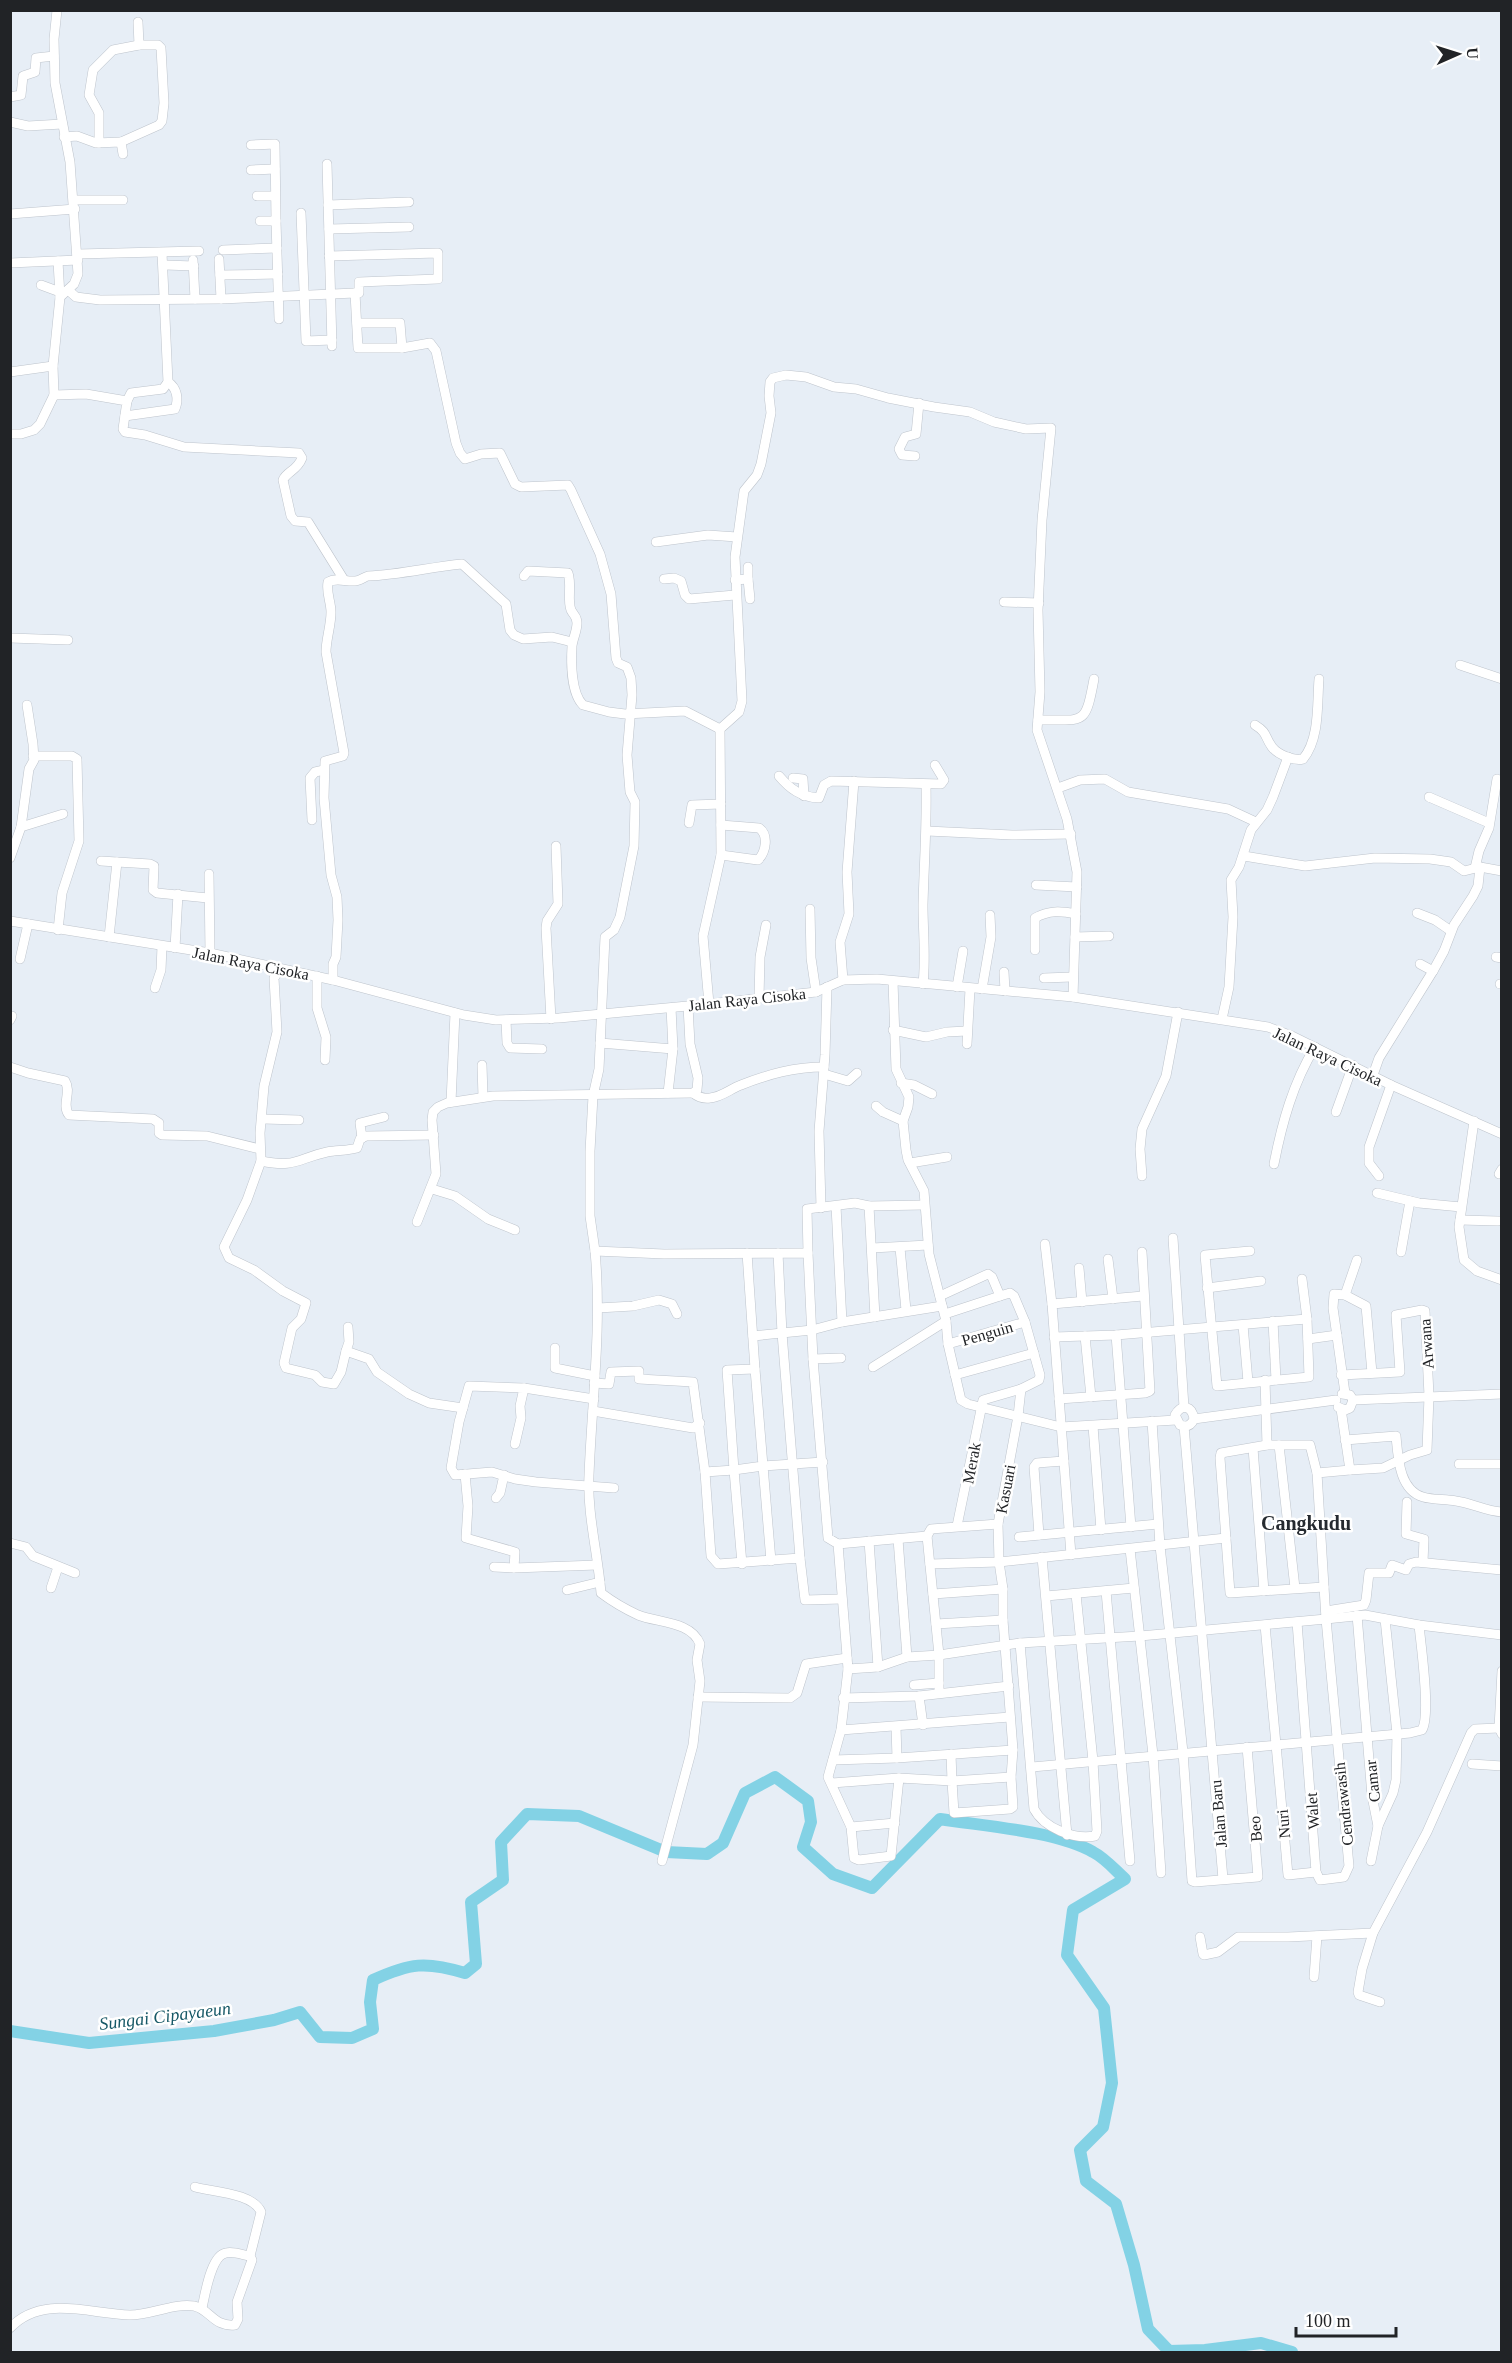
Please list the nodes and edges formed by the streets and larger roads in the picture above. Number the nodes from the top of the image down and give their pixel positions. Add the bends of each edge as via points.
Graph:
1 (57, 10) edge
2 (138, 22) dead end
3 (139, 45) junction
4 (54, 56) junction
5 (10, 97) edge
6 (10, 122) edge
7 (62, 124) junction
8 (64, 137) junction
9 (121, 142) junction
10 (99, 143) junction
11 (251, 145) dead end
12 (123, 153) dead end
13 (327, 164) dead end
14 (275, 169) junction
15 (251, 170) dead end
16 (257, 196) dead end
17 (275, 196) junction
18 (123, 200) dead end
19 (409, 202) dead end
20 (328, 204) junction
21 (74, 205) junction
22 (301, 213) dead end
23 (10, 214) edge
24 (276, 221) junction
25 (260, 222) dead end
26 (409, 227) dead end
27 (329, 229) junction
28 (277, 248) junction
29 (199, 250) dead end
30 (162, 253) junction
31 (329, 256) junction
32 (78, 257) junction
33 (58, 261) junction
34 (10, 263) edge
35 (165, 265) dead end
36 (278, 274) junction
37 (220, 275) junction
38 (41, 285) dead end
39 (63, 293) junction
40 (355, 293) junction
41 (330, 294) junction
42 (304, 295) junction
43 (279, 297) junction
44 (195, 299) junction
45 (221, 299) junction
46 (166, 300) junction
47 (279, 319) dead end
48 (357, 323) junction
49 (402, 348) junction
50 (53, 366) junction
51 (10, 372) edge
52 (168, 382) junction
53 (54, 395) junction
54 (127, 401) junction
55 (919, 403) junction
56 (125, 416) junction
57 (10, 434) edge
58 (915, 456) dead end
59 (737, 537) junction
60 (656, 542) dead end
61 (748, 567) dead end
62 (524, 576) dead end
63 (344, 579) junction
64 (664, 579) dead end
65 (748, 579) junction
66 (735, 580) junction
67 (735, 595) junction
68 (750, 599) dead end
69 (1004, 602) dead end
70 (1039, 603) junction
71 (10, 638) edge
72 (68, 640) dead end
73 (572, 642) junction
74 (1460, 665) dead end
75 (1094, 679) dead end
76 (1319, 679) dead end
77 (1502, 679) edge
78 (27, 705) dead end
79 (630, 714) junction
80 (1038, 720) junction
81 (1255, 725) dead end
82 (720, 729) junction
83 (33, 756) junction
84 (1288, 757) junction
85 (935, 765) dead end
86 (324, 770) junction
87 (779, 776) dead end
88 (793, 778) dead end
89 (1497, 779) dead end
90 (854, 781) junction
91 (926, 785) junction
92 (1058, 788) junction
93 (804, 796) junction
94 (1429, 797) dead end
95 (721, 804) junction
96 (63, 814) dead end
97 (312, 820) dead end
98 (1256, 822) junction
99 (689, 823) dead end
100 (1489, 823) junction
101 (721, 825) junction
102 (21, 827) junction
103 (927, 831) junction
104 (1071, 834) junction
105 (556, 846) dead end
106 (720, 855) junction
107 (1244, 856) junction
108 (10, 858) edge
109 (101, 861) dead end
110 (117, 862) junction
111 (1477, 867) junction
112 (1502, 871) edge
113 (208, 874) dead end
114 (1036, 885) dead end
115 (1077, 887) junction
116 (178, 894) junction
117 (208, 898) junction
118 (810, 909) dead end
119 (1417, 913) dead end
120 (1076, 914) junction
121 (990, 915) dead end
122 (10, 921) edge
123 (28, 924) junction
124 (766, 925) dead end
125 (58, 930) junction
126 (1451, 931) junction
127 (1109, 936) dead end
128 (110, 937) junction
129 (1074, 937) junction
130 (162, 946) junction
131 (175, 948) junction
132 (1035, 950) dead end
133 (963, 951) dead end
134 (210, 953) junction
135 (20, 959) dead end
136 (1420, 964) dead end
137 (280, 969) junction
138 (1433, 971) junction
139 (1004, 972) dead end
140 (317, 976) junction
141 (1072, 977) junction
142 (1044, 978) dead end
143 (333, 980) junction
144 (843, 980) junction
145 (893, 981) junction
146 (923, 984) junction
147 (827, 987) junction
148 (957, 987) junction
149 (155, 988) dead end
150 (970, 989) junction
151 (982, 989) junction
152 (816, 992) junction
153 (1005, 992) junction
154 (1073, 997) junction
155 (759, 998) junction
156 (709, 1004) junction
157 (688, 1006) junction
158 (671, 1008) junction
159 (455, 1012) junction
160 (1178, 1012) junction
161 (601, 1015) junction
162 (551, 1019) junction
163 (1222, 1019) junction
164 (506, 1020) junction
165 (893, 1030) junction
166 (967, 1031) junction
167 (600, 1043) junction
168 (967, 1044) dead end
169 (1315, 1047) junction
170 (542, 1049) dead end
171 (672, 1049) junction
172 (325, 1060) dead end
173 (482, 1065) dead end
174 (1353, 1065) junction
175 (10, 1067) edge
176 (824, 1071) junction
177 (857, 1073) dead end
178 (1372, 1075) junction
179 (901, 1083) junction
180 (1390, 1085) junction
181 (693, 1093) junction
182 (668, 1094) junction
183 (932, 1094) dead end
184 (593, 1096) junction
185 (483, 1097) junction
186 (451, 1102) junction
187 (876, 1106) dead end
188 (1336, 1112) dead end
189 (384, 1117) dead end
190 (263, 1119) junction
191 (299, 1120) dead end
192 (1474, 1120) junction
193 (903, 1121) junction
194 (1502, 1134) edge
195 (434, 1135) junction
196 (362, 1137) junction
197 (260, 1149) junction
198 (946, 1157) dead end
199 (261, 1161) junction
200 (910, 1163) junction
201 (1274, 1164) dead end
202 (1142, 1176) dead end
203 (1379, 1176) dead end
204 (432, 1189) junction
205 (1377, 1193) dead end
206 (1410, 1202) junction
207 (924, 1205) junction
208 (836, 1206) junction
209 (869, 1206) junction
210 (1461, 1207) junction
211 (821, 1208) junction
212 (1460, 1220) junction
213 (1498, 1221) dead end
214 (417, 1222) dead end
215 (515, 1230) dead end
216 (1173, 1238) dead end
217 (1045, 1244) dead end
218 (928, 1245) junction
219 (872, 1248) junction
220 (900, 1248) junction
221 (595, 1251) junction
222 (1250, 1251) dead end
223 (1142, 1252) dead end
224 (1401, 1252) dead end
225 (747, 1253) junction
226 (778, 1253) junction
227 (808, 1253) junction
228 (1108, 1259) dead end
229 (1357, 1260) dead end
230 (1079, 1268) dead end
231 (1302, 1279) dead end
232 (1502, 1280) edge
233 (1261, 1281) dead end
234 (1207, 1288) junction
235 (1345, 1294) junction
236 (1000, 1296) junction
237 (1143, 1296) junction
238 (1113, 1299) junction
239 (1082, 1302) junction
240 (1052, 1304) junction
241 (598, 1308) junction
242 (943, 1309) junction
243 (906, 1311) junction
244 (677, 1314) dead end
245 (875, 1317) junction
246 (1307, 1319) junction
247 (1273, 1321) junction
248 (842, 1322) junction
249 (1025, 1322) junction
250 (1243, 1325) junction
251 (348, 1327) dead end
252 (1212, 1327) junction
253 (1178, 1329) junction
254 (812, 1330) junction
255 (1147, 1331) junction
256 (782, 1333) junction
257 (1116, 1335) junction
258 (1337, 1335) junction
259 (753, 1336) junction
260 (1085, 1336) junction
261 (1054, 1337) junction
262 (1308, 1339) junction
263 (948, 1344) junction
264 (555, 1348) dead end
265 (346, 1351) junction
266 (1034, 1353) junction
267 (841, 1358) dead end
268 (813, 1359) junction
269 (873, 1366) dead end
270 (755, 1369) junction
271 (1372, 1373) junction
272 (955, 1375) junction
273 (1341, 1375) junction
274 (594, 1379) junction
275 (1265, 1380) junction
276 (1276, 1380) junction
277 (1248, 1382) junction
278 (524, 1388) junction
279 (1021, 1389) junction
280 (1345, 1393) junction
281 (1502, 1394) edge
282 (1120, 1395) junction
283 (1429, 1396) junction
284 (1091, 1397) junction
285 (594, 1399) junction
286 (1059, 1399) junction
287 (1353, 1400) junction
288 (1338, 1405) junction
289 (982, 1407) junction
290 (1184, 1407) junction
291 (463, 1408) junction
292 (1266, 1410) junction
293 (593, 1411) junction
294 (1018, 1416) junction
295 (1194, 1419) junction
296 (1176, 1420) junction
297 (1152, 1421) junction
298 (700, 1423) junction
299 (1122, 1423) junction
300 (1093, 1426) junction
301 (1184, 1426) junction
302 (1060, 1427) junction
303 (1345, 1440) junction
304 (515, 1444) dead end
305 (1267, 1445) junction
306 (1280, 1445) junction
307 (1253, 1448) junction
308 (1398, 1460) junction
309 (1064, 1461) junction
310 (823, 1462) junction
311 (1459, 1464) dead end
312 (1502, 1464) edge
313 (792, 1465) junction
314 (763, 1466) junction
315 (734, 1470) junction
316 (1350, 1470) junction
317 (705, 1472) junction
318 (1317, 1473) junction
319 (465, 1474) junction
320 (504, 1475) junction
321 (589, 1486) junction
322 (614, 1488) dead end
323 (496, 1498) dead end
324 (1407, 1502) dead end
325 (1502, 1512) edge
326 (959, 1522) junction
327 (998, 1524) junction
328 (1158, 1524) junction
329 (1131, 1527) junction
330 (1101, 1530) junction
331 (1070, 1532) junction
332 (1040, 1534) junction
333 (927, 1536) junction
334 (1019, 1537) dead end
335 (1226, 1538) junction
336 (898, 1539) junction
337 (868, 1541) junction
338 (10, 1543) edge
339 (1194, 1543) junction
340 (838, 1544) junction
341 (1160, 1546) junction
342 (1130, 1549) junction
343 (1071, 1555) junction
344 (1042, 1557) junction
345 (800, 1558) junction
346 (771, 1561) junction
347 (999, 1562) junction
348 (1423, 1562) junction
349 (742, 1564) junction
350 (930, 1564) junction
351 (597, 1565) junction
352 (58, 1567) junction
353 (494, 1567) dead end
354 (514, 1569) junction
355 (1502, 1570) edge
356 (75, 1573) dead end
357 (600, 1582) junction
358 (1324, 1587) junction
359 (51, 1588) dead end
360 (1003, 1588) junction
361 (1134, 1588) junction
362 (1295, 1588) junction
363 (567, 1590) dead end
364 (1106, 1591) junction
365 (1264, 1591) junction
366 (933, 1594) junction
367 (1076, 1594) junction
368 (1046, 1596) junction
369 (842, 1599) junction
370 (1326, 1615) junction
371 (1357, 1615) junction
372 (1385, 1619) junction
373 (1003, 1620) junction
374 (1297, 1622) junction
375 (936, 1624) junction
376 (1265, 1625) junction
377 (1419, 1625) junction
378 (1201, 1629) junction
379 (1171, 1632) junction
380 (1502, 1635) edge
381 (1140, 1636) junction
382 (1080, 1638) junction
383 (1110, 1638) junction
384 (1050, 1641) junction
385 (1020, 1642) junction
386 (1005, 1646) junction
387 (939, 1655) junction
388 (908, 1657) junction
389 (847, 1658) junction
390 (878, 1667) junction
391 (848, 1669) junction
392 (1502, 1671) edge
393 (914, 1685) dead end
394 (1009, 1686) junction
395 (939, 1688) junction
396 (1501, 1690) edge
397 (919, 1696) junction
398 (698, 1697) junction
399 (843, 1698) junction
400 (1010, 1717) junction
401 (923, 1725) junction
402 (896, 1727) junction
403 (841, 1730) junction
404 (1500, 1731) edge
405 (1397, 1734) junction
406 (1367, 1737) junction
407 (1337, 1739) junction
408 (1307, 1742) junction
409 (1277, 1744) junction
410 (1247, 1747) junction
411 (1013, 1750) junction
412 (1212, 1750) junction
413 (1183, 1752) junction
414 (951, 1754) junction
415 (1153, 1755) junction
416 (897, 1758) junction
417 (1122, 1758) junction
418 (833, 1760) junction
419 (1093, 1761) junction
420 (1062, 1764) junction
421 (1472, 1764) dead end
422 (1502, 1766) edge
423 (1032, 1767) junction
424 (1011, 1777) junction
425 (898, 1778) junction
426 (952, 1780) junction
427 (1396, 1780) junction
428 (1385, 1781) dead end
429 (832, 1783) junction
430 (894, 1823) junction
431 (1378, 1826) junction
432 (851, 1827) junction
433 (1067, 1835) junction
434 (662, 1861) dead end
435 (1130, 1861) dead end
436 (1371, 1861) dead end
437 (1161, 1873) dead end
438 (1318, 1876) junction
439 (1223, 1879) junction
440 (1373, 1933) junction
441 (1317, 1936) junction
442 (1200, 1937) dead end
443 (1314, 1977) dead end
444 (1380, 2002) dead end
445 (195, 2187) dead end
446 (250, 2256) junction
447 (202, 2308) junction
448 (10, 2328) edge

1 - 4 street
2 - 3 street
3 - 9 street via 161,48 164,114 159,125
3 - 10 street via 113,50 93,70 89,95 99,113
4 - 5 street via 36,57 35,72 22,76 21,95
4 - 7 street
6 - 7 street via 28,126
7 - 8 street
8 - 10 street via 77,136
8 - 21 street
9 - 10 street
9 - 12 street
11 - 14 street via 274,144
13 - 20 street
14 - 15 street
14 - 17 street
16 - 17 street
17 - 24 street
18 - 21 street
19 - 20 street
20 - 27 street
21 - 23 street
21 - 32 street
22 - 42 street
24 - 25 street
24 - 28 street
26 - 27 street
27 - 31 street
28 - 36 street
28 - 37 street via 221,255
29 - 30 street
30 - 32 street
30 - 46 street
31 - 40 street via 438,253 438,279 359,282 359,293
31 - 41 street
32 - 33 street
32 - 39 street via 77,280
33 - 34 street
33 - 39 street
35 - 44 street via 193,263
36 - 37 street
36 - 43 street
37 - 45 street
38 - 39 street
39 - 46 street via 100,300
39 - 50 street
40 - 41 street
40 - 48 street
41 - 42 street
41 - 42 street via 332,343 306,341
42 - 43 street
43 - 45 street
43 - 47 street
44 - 45 street
44 - 46 street
46 - 52 street
48 - 49 street via 360,349
48 - 49 street via 400,322
49 - 79 street via 430,343 434,348 456,443 465,459 500,453 515,484 521,487 568,485 600,554 611,594 616,658 627,667 631,678
50 - 51 street
50 - 53 street
52 - 54 street via 163,389 131,393
52 - 56 street via 176,393 175,409
53 - 54 street via 86,394
53 - 57 street via 34,430
54 - 56 street
55 - 58 street via 916,434 905,437 899,449 902,455
55 - 59 street via 834,387 806,376 773,378 761,464 744,491
55 - 70 street via 970,412 1026,429 1051,428
56 - 63 street via 126,432 184,447 299,453 299,467 284,480 291,516 308,522
59 - 60 street
59 - 66 street
61 - 65 street
62 - 73 street via 528,571 568,573 570,607 577,617
63 - 73 street via 355,582 368,576 462,564 506,604 514,635 522,639 552,637
63 - 86 street via 328,582 331,612 326,652 344,755 327,760
64 - 67 street via 681,582 690,599
65 - 66 street
65 - 68 street
66 - 67 street
67 - 82 street via 742,701 739,712
69 - 70 street
70 - 80 street
71 - 72 street
73 - 79 street via 579,701 590,708
74 - 77 street
75 - 80 street via 1089,710 1082,718
76 - 84 street via 1312,744 1303,759
78 - 83 street
79 - 82 street via 685,711
79 - 161 street via 627,755 630,792 635,802 634,846 620,917 615,930 606,937
80 - 92 street via 1039,738
81 - 84 street via 1268,735 1274,749
82 - 95 street
83 - 102 street
83 - 125 street via 77,759 79,841 62,893
84 - 98 street via 1267,810
85 - 91 street via 943,783
86 - 97 street via 310,777
86 - 143 street via 330,865 338,915
87 - 93 street
88 - 93 street via 803,779
89 - 100 street
90 - 91 street
90 - 93 street via 831,780 824,785 819,798
90 - 144 street via 847,872 849,914 840,942
91 - 103 street
92 - 98 street via 1090,778 1104,779 1128,792 1228,809
92 - 104 street
94 - 100 street
95 - 99 street via 692,805
95 - 101 street
96 - 102 street
98 - 107 street
100 - 111 street
101 - 106 street
101 - 106 street via 759,828 764,835 765,851 758,860
102 - 108 street
103 - 104 street via 1012,836
103 - 146 street
104 - 115 street
105 - 162 street via 558,904 546,928
106 - 156 street via 703,936
107 - 111 street via 1305,866 1412,858 1448,861 1464,871
107 - 163 street via 1230,885 1233,917 1229,987
109 - 110 street
110 - 116 street via 150,864 156,869 155,892
110 - 128 street
111 - 112 street
111 - 126 street via 1478,886
113 - 117 street
114 - 115 street
115 - 120 street
116 - 117 street
116 - 131 street
117 - 134 street
118 - 152 street
119 - 126 street
120 - 129 street
120 - 132 street via 1060,910 1035,918
121 - 151 street via 991,937
122 - 123 street, Jalan Raya Cisoka
123 - 125 street, Jalan Raya Cisoka
123 - 135 street
124 - 155 street
125 - 128 street, Jalan Raya Cisoka
126 - 138 street
127 - 129 street
128 - 130 street, Jalan Raya Cisoka
129 - 141 street
130 - 131 street, Jalan Raya Cisoka
130 - 149 street
131 - 134 street, Jalan Raya Cisoka
133 - 148 street
134 - 137 street, Jalan Raya Cisoka
136 - 138 street
137 - 140 street, Jalan Raya Cisoka
137 - 190 street via 274,978 277,1032 266,1076
138 - 178 street via 1378,1058
139 - 153 street
140 - 143 street, Jalan Raya Cisoka
140 - 172 street via 317,1008 326,1037
141 - 142 street
141 - 154 street
143 - 159 street, Jalan Raya Cisoka
144 - 145 street, Jalan Raya Cisoka
144 - 147 street, Jalan Raya Cisoka
145 - 146 street, Jalan Raya Cisoka
145 - 165 street
146 - 148 street, Jalan Raya Cisoka
147 - 152 street, Jalan Raya Cisoka
147 - 176 street
148 - 150 street, Jalan Raya Cisoka
150 - 151 street, Jalan Raya Cisoka
150 - 166 street
151 - 153 street, Jalan Raya Cisoka
152 - 155 street, Jalan Raya Cisoka
153 - 154 street, Jalan Raya Cisoka
154 - 160 street, Jalan Raya Cisoka
155 - 156 street, Jalan Raya Cisoka
156 - 157 street, Jalan Raya Cisoka
157 - 158 street, Jalan Raya Cisoka
157 - 181 street via 690,1044 698,1078
158 - 161 street, Jalan Raya Cisoka
158 - 171 street
159 - 164 street, Jalan Raya Cisoka
159 - 186 street
160 - 163 street, Jalan Raya Cisoka
160 - 202 street via 1166,1076 1142,1129
161 - 162 street, Jalan Raya Cisoka
161 - 167 street
162 - 164 street, Jalan Raya Cisoka
163 - 169 street, Jalan Raya Cisoka via 1268,1027
164 - 170 street via 510,1048
165 - 166 street via 926,1037
165 - 179 street
166 - 168 street
167 - 171 street
167 - 184 street
169 - 174 street, Jalan Raya Cisoka
169 - 201 street via 1302,1069 1284,1119
171 - 182 street
173 - 185 street
174 - 178 street, Jalan Raya Cisoka
174 - 188 street
175 - 197 street via 65,1081 69,1115 153,1119 159,1123 162,1135 207,1136
176 - 177 street via 848,1081
176 - 181 street via 802,1067 782,1071 710,1099
176 - 211 street via 819,1131
178 - 180 street, Jalan Raya Cisoka
179 - 183 street
179 - 193 street via 909,1097
180 - 192 street, Jalan Raya Cisoka
180 - 203 street via 1369,1148 1369,1163
181 - 182 street
182 - 184 street
184 - 185 street
184 - 221 street via 590,1216
185 - 186 street
186 - 195 street via 433,1112
187 - 193 street
189 - 196 street via 360,1123
190 - 191 street
190 - 197 street
192 - 194 street, Jalan Raya Cisoka
192 - 210 street
193 - 200 street
195 - 196 street
195 - 204 street via 436,1174
196 - 199 street via 355,1149 323,1153 297,1163
197 - 199 street
198 - 200 street
199 - 265 street via 247,1200 224,1243 225,1251 229,1258 306,1303 301,1319 292,1328 286,1368 334,1384
200 - 207 street via 924,1191
204 - 214 street
204 - 215 street via 455,1196 488,1219
205 - 206 street
206 - 210 street
206 - 224 street
207 - 209 street
207 - 218 street
208 - 209 street
208 - 211 street
208 - 248 street
209 - 219 street
210 - 212 street
211 - 227 street via 807,1209
212 - 213 street
212 - 232 street via 1464,1260 1477,1271
216 - 253 street
217 - 240 street
218 - 220 street
218 - 242 street
219 - 220 street
219 - 245 street
220 - 243 street
221 - 225 street
221 - 241 street
222 - 234 street via 1205,1255
223 - 237 street
225 - 226 street
225 - 259 street
226 - 227 street
226 - 256 street
227 - 254 street
228 - 238 street
229 - 235 street
230 - 239 street
231 - 246 street
233 - 234 street
234 - 252 street
235 - 258 street via 1334,1294
235 - 271 street via 1366,1306
236 - 242 street
236 - 242 street via 992,1277 985,1274
236 - 249 street via 1014,1296
237 - 238 street
237 - 255 street
238 - 239 street
239 - 240 street
240 - 261 street
241 - 244 street via 659,1300 672,1304
241 - 274 street
242 - 243 street
242 - 263 street
242 - 269 street
243 - 245 street
245 - 248 street
246 - 247 street
246 - 262 street
247 - 250 street
247 - 276 street
248 - 254 street
249 - 263 street, Penguin
249 - 266 street
250 - 252 street
250 - 277 street
251 - 265 street
252 - 253 street
252 - 277 street via 1217,1386
253 - 255 street
253 - 290 street
254 - 256 street
254 - 268 street
255 - 257 street
255 - 282 street via 1150,1391
256 - 259 street
256 - 313 street
257 - 260 street
257 - 282 street
258 - 262 street
258 - 273 street
259 - 270 street
260 - 261 street
260 - 284 street
261 - 286 street
262 - 276 street via 1309,1377
263 - 272 street
264 - 274 street via 555,1368
265 - 291 street via 369,1359 377,1372 409,1394 429,1403
266 - 272 street
266 - 279 street via 1039,1380
267 - 268 street
268 - 310 street
270 - 314 street
270 - 315 street via 727,1370
271 - 273 street, Arwana
271 - 283 street, Arwana via 1400,1372 1396,1315 1422,1310 1426,1314
272 - 289 street via 961,1400
273 - 280 street
274 - 285 street
274 - 298 street via 609,1384 611,1372 639,1371 639,1379 693,1382
275 - 276 street
275 - 277 street
275 - 292 street
278 - 285 street
278 - 291 street via 469,1386
278 - 304 street
279 - 289 street via 984,1398
279 - 294 street, Kasuari
280 - 287 street
280 - 288 street via 1339,1395
281 - 283 street
282 - 284 street
282 - 299 street
283 - 287 street
283 - 308 street via 1427,1450
284 - 286 street
285 - 293 street
286 - 302 street
287 - 288 street via 1350,1408
288 - 292 street
288 - 303 street
289 - 294 street
289 - 326 street, Merak
290 - 295 street via 1193,1412
290 - 296 street via 1178,1410
291 - 319 street via 451,1468 455,1475
292 - 295 street
292 - 305 street
293 - 298 street via 693,1428
293 - 321 street
294 - 302 street
294 - 327 street, Kasuari
295 - 301 street
296 - 297 street
296 - 301 street
297 - 299 street
297 - 328 street
298 - 317 street
299 - 300 street
299 - 329 street
300 - 302 street
300 - 330 street
301 - 339 street, Jalan Baru
302 - 309 street
303 - 308 street via 1396,1436
303 - 316 street
305 - 306 street
305 - 307 street
306 - 318 street, Cendrawasih via 1310,1445
306 - 362 street
307 - 335 street via 1221,1453
307 - 365 street
308 - 316 street via 1383,1468
308 - 325 street via 1412,1493
309 - 331 street
309 - 332 street via 1038,1463 1034,1467
310 - 313 street
310 - 340 street via 828,1538
311 - 312 street
313 - 314 street
313 - 345 street
314 - 315 street
314 - 346 street
315 - 317 street
315 - 349 street
316 - 318 street
317 - 349 street via 711,1556 718,1563
318 - 358 street, Cendrawasih
319 - 320 street via 483,1471
319 - 354 street via 466,1538 513,1551
320 - 321 street
320 - 323 street via 501,1493
321 - 322 street
321 - 351 street
324 - 348 street via 1406,1534 1424,1539
326 - 327 street
326 - 333 street via 931,1529
327 - 347 street, Kasuari
328 - 329 street
328 - 341 street
329 - 330 street
330 - 331 street
331 - 332 street
331 - 343 street
332 - 334 street
333 - 336 street
333 - 350 street
335 - 339 street
335 - 365 street via 1230,1593
336 - 337 street
336 - 388 street
337 - 340 street
337 - 390 street
338 - 352 street via 26,1547 33,1556
339 - 341 street
339 - 378 street, Jalan Baru
340 - 369 street
341 - 342 street
341 - 379 street
342 - 343 street
342 - 361 street
343 - 344 street
344 - 347 street
344 - 368 street
345 - 346 street
345 - 369 street via 805,1600
346 - 349 street
347 - 350 street
347 - 360 street, Kasuari
348 - 355 street
348 - 370 street via 1411,1563 1406,1570 1392,1565 1389,1573 1369,1573 1364,1605
350 - 366 street
351 - 354 street
351 - 357 street
352 - 356 street
352 - 359 street
353 - 354 street
357 - 363 street
357 - 398 street via 601,1593 616,1604 679,1626 698,1639
358 - 362 street
358 - 370 street, Cendrawasih
360 - 366 street
360 - 373 street, Kasuari
361 - 364 street
361 - 381 street
362 - 365 street
364 - 367 street
364 - 383 street
366 - 375 street
367 - 368 street
367 - 382 street
368 - 384 street
369 - 389 street
370 - 371 street
370 - 374 street
370 - 407 street, Cendrawasih
371 - 372 street
371 - 406 street, Camar
372 - 377 street
372 - 405 street
373 - 375 street
373 - 386 street, Kasuari
374 - 376 street
374 - 408 street, Walet
375 - 387 street
376 - 378 street
376 - 409 street
377 - 380 street
377 - 405 street via 1425,1725 1422,1730
378 - 379 street
378 - 412 street, Jalan Baru
379 - 381 street
379 - 413 street
381 - 383 street
381 - 415 street
382 - 383 street
382 - 384 street
382 - 419 street
383 - 417 street
384 - 385 street
384 - 420 street
385 - 386 street
385 - 423 street
386 - 387 street
386 - 394 street, Kasuari
387 - 388 street
387 - 395 street
388 - 390 street
389 - 391 street
389 - 398 street via 806,1664 797,1693 790,1698
390 - 391 street
391 - 399 street
392 - 396 street
393 - 395 street
394 - 395 street
394 - 400 street, Kasuari
395 - 397 street
396 - 404 street
397 - 399 street
397 - 401 street
398 - 434 street via 690,1758
399 - 403 street
400 - 401 street
400 - 411 street, Kasuari
401 - 402 street
402 - 403 street
402 - 416 street
403 - 418 street
404 - 440 street via 1471,1732 1427,1832
405 - 406 street
405 - 427 street
406 - 407 street
406 - 431 street, Camar
407 - 408 street
407 - 438 street, Cendrawasih via 1349,1869 1344,1877
408 - 409 street
408 - 438 street, Walet
409 - 410 street
409 - 438 street, Nuri via 1288,1875
410 - 412 street
410 - 439 street, Beo via 1259,1875
411 - 414 street
411 - 424 street, Kasuari
412 - 413 street
412 - 439 street, Jalan Baru
413 - 415 street
413 - 439 street via 1192,1881
414 - 416 street
414 - 426 street
415 - 417 street
415 - 437 street
416 - 418 street
417 - 419 street
417 - 435 street
418 - 429 street via 828,1777
419 - 420 street
419 - 433 street via 1097,1834
420 - 423 street
420 - 433 street
421 - 422 street
423 - 433 street via 1036,1814
424 - 426 street
424 - 426 street, Kasuari via 1010,1809 957,1813 953,1811
425 - 426 street
425 - 429 street
425 - 430 street
427 - 428 street
427 - 431 street
429 - 432 street
430 - 432 street
430 - 432 street via 891,1856 859,1860 853,1854
431 - 436 street
440 - 441 street
440 - 444 street via 1358,1992
441 - 442 street via 1239,1937 1218,1952 1204,1954
441 - 443 street
445 - 446 street via 255,2202 261,2212
446 - 447 street via 228,2252 216,2260
446 - 447 street via 235,2325 213,2320
447 - 448 street via 190,2305 130,2315 48,2309 32,2313

